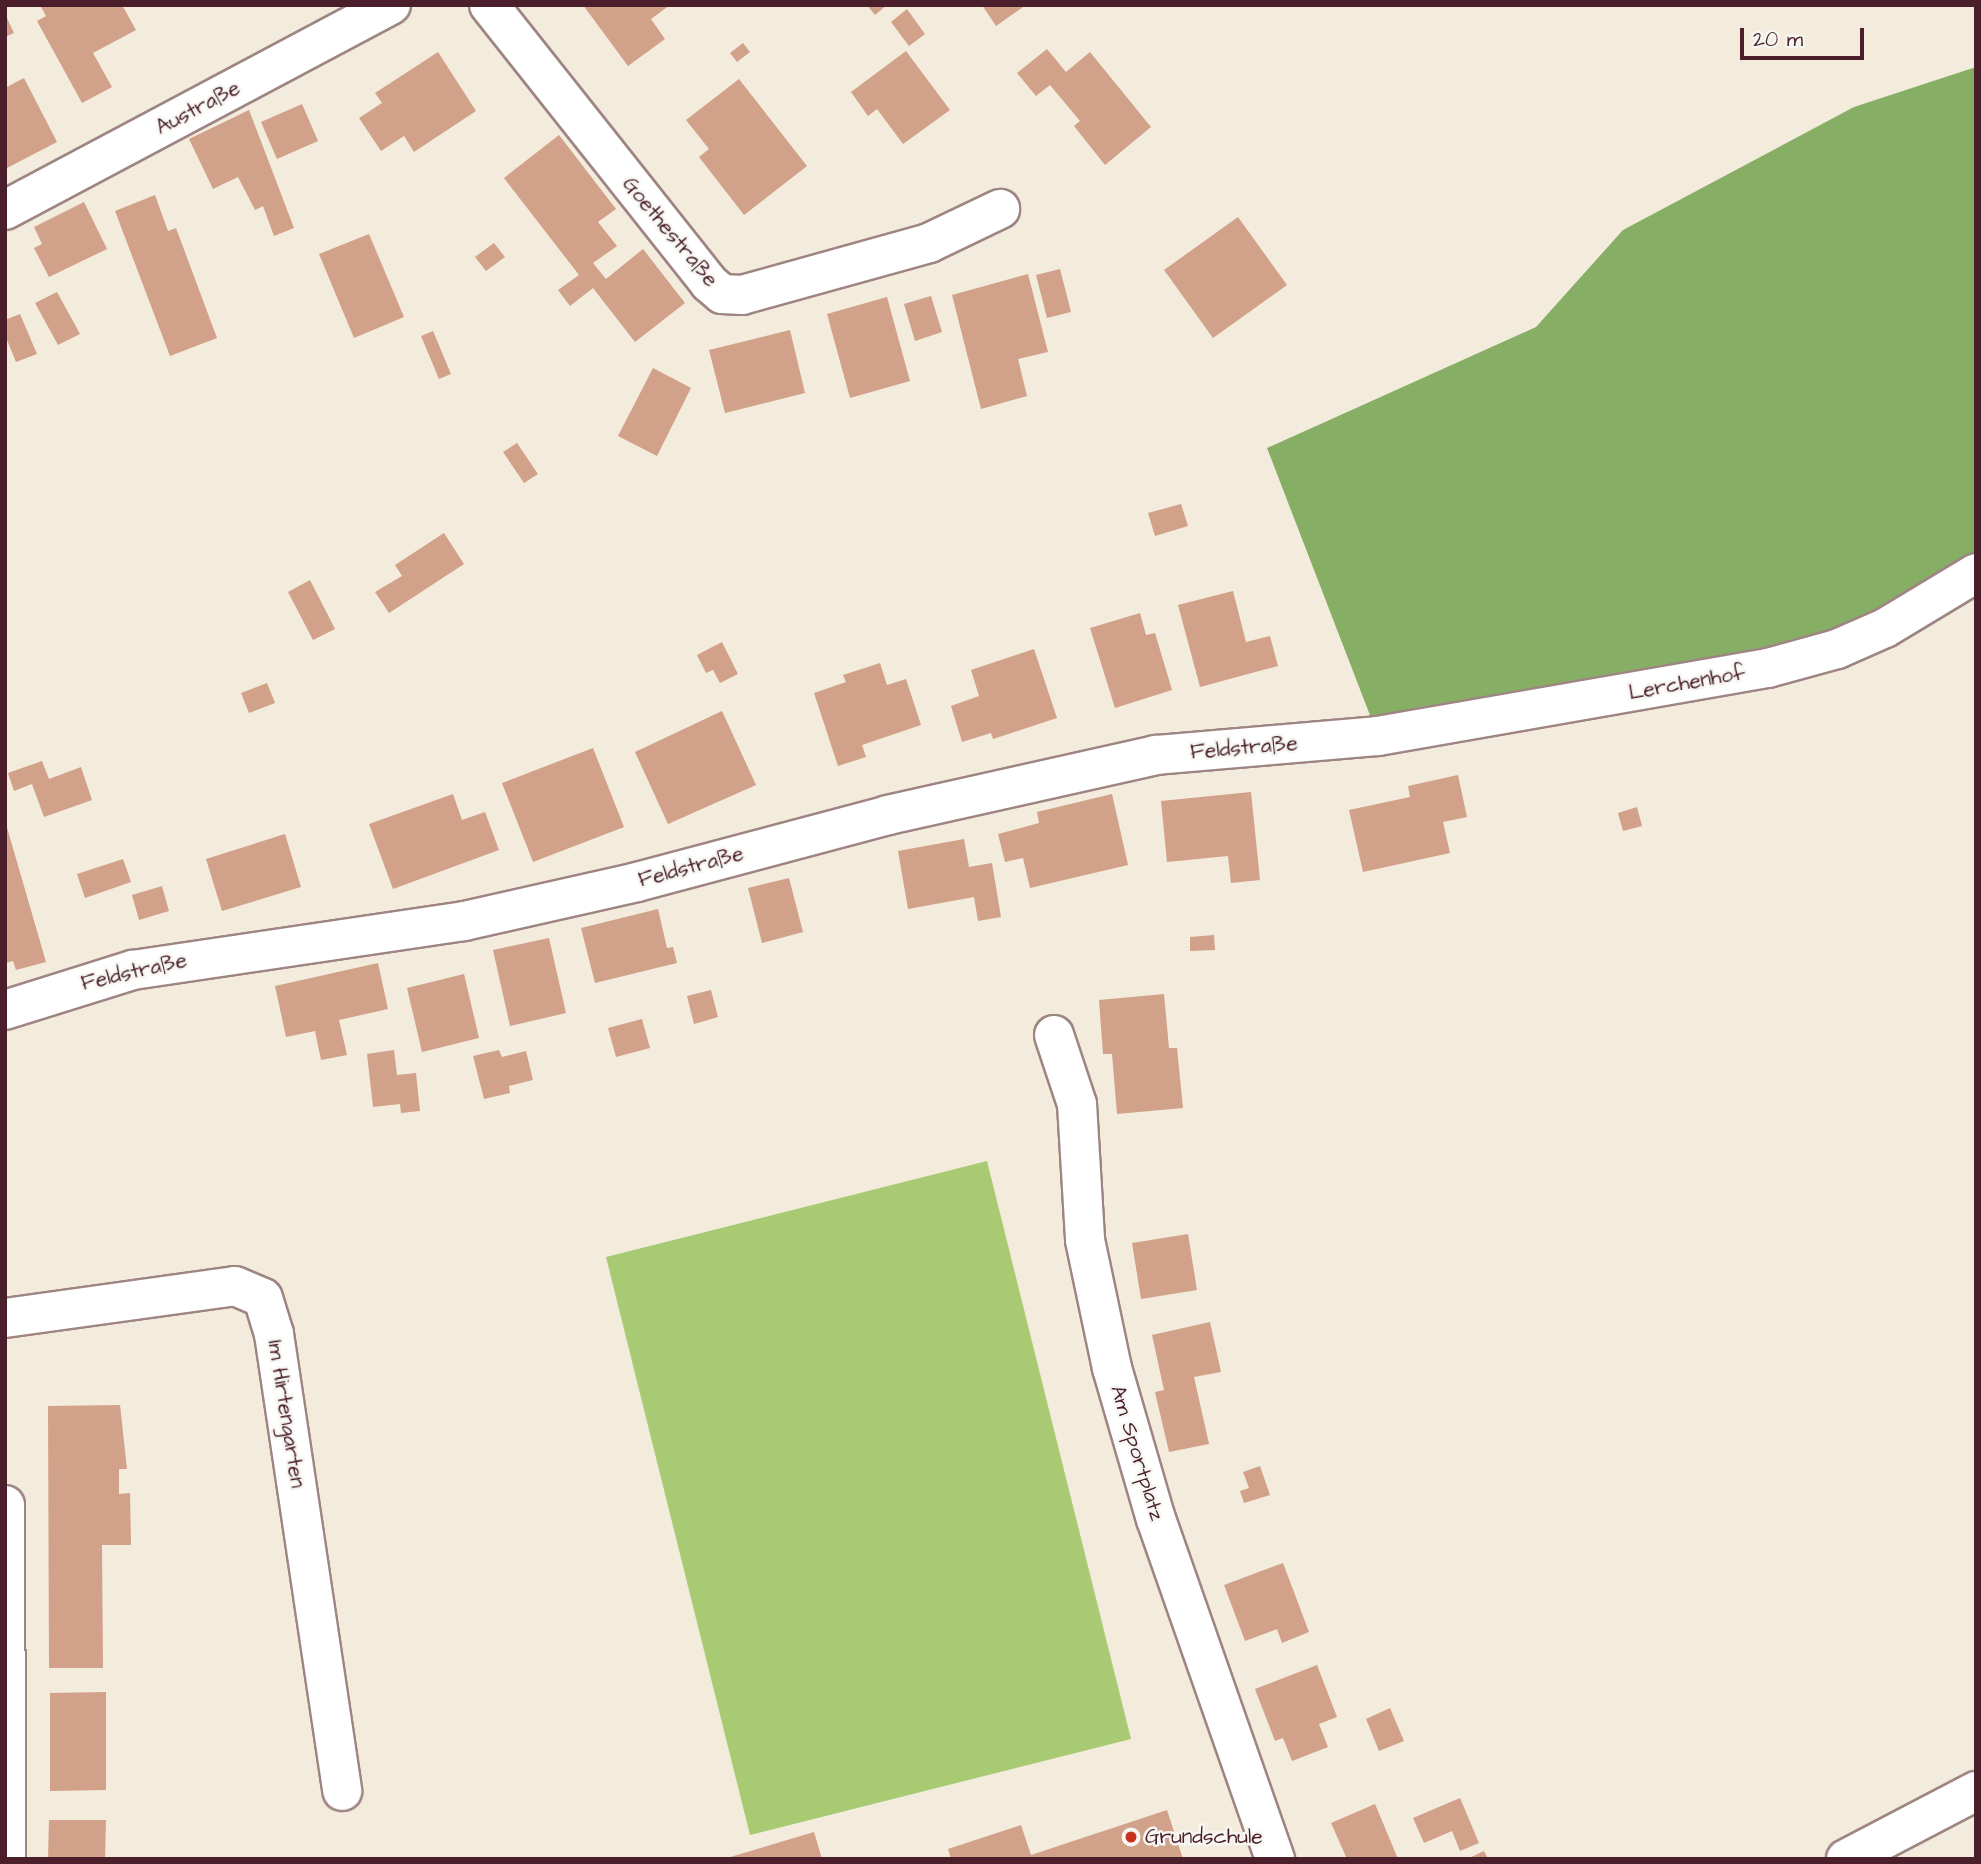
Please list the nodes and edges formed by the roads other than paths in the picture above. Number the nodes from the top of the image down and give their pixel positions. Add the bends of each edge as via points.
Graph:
1 (391, 5) edge
2 (489, 5) edge
3 (1000, 209) dead end
4 (5, 210) edge
5 (1976, 573) edge
6 (1378, 736) joint
7 (5, 1010) edge
8 (1054, 1035) dead end
9 (5, 1318) edge
10 (5, 1505) edge
11 (342, 1791) dead end
12 (1976, 1791) edge
13 (6, 1859) edge
14 (1275, 1859) edge
15 (1846, 1859) edge

1 - 4 street, Austraße
2 - 3 street, Goethestraße via 722,294 755,292 929,243
5 - 6 street, Lerchenhof via 1885,628 1837,649 1768,668
6 - 7 street, Feldstraße via 1156,755 464,921 133,970
8 - 14 street, Am Sportplatz via 1077,1104 1085,1240 1112,1368 1156,1519
9 - 11 street, Im Hirtengarten via 235,1286 263,1298 274,1334
10 - 13 street
12 - 15 street

